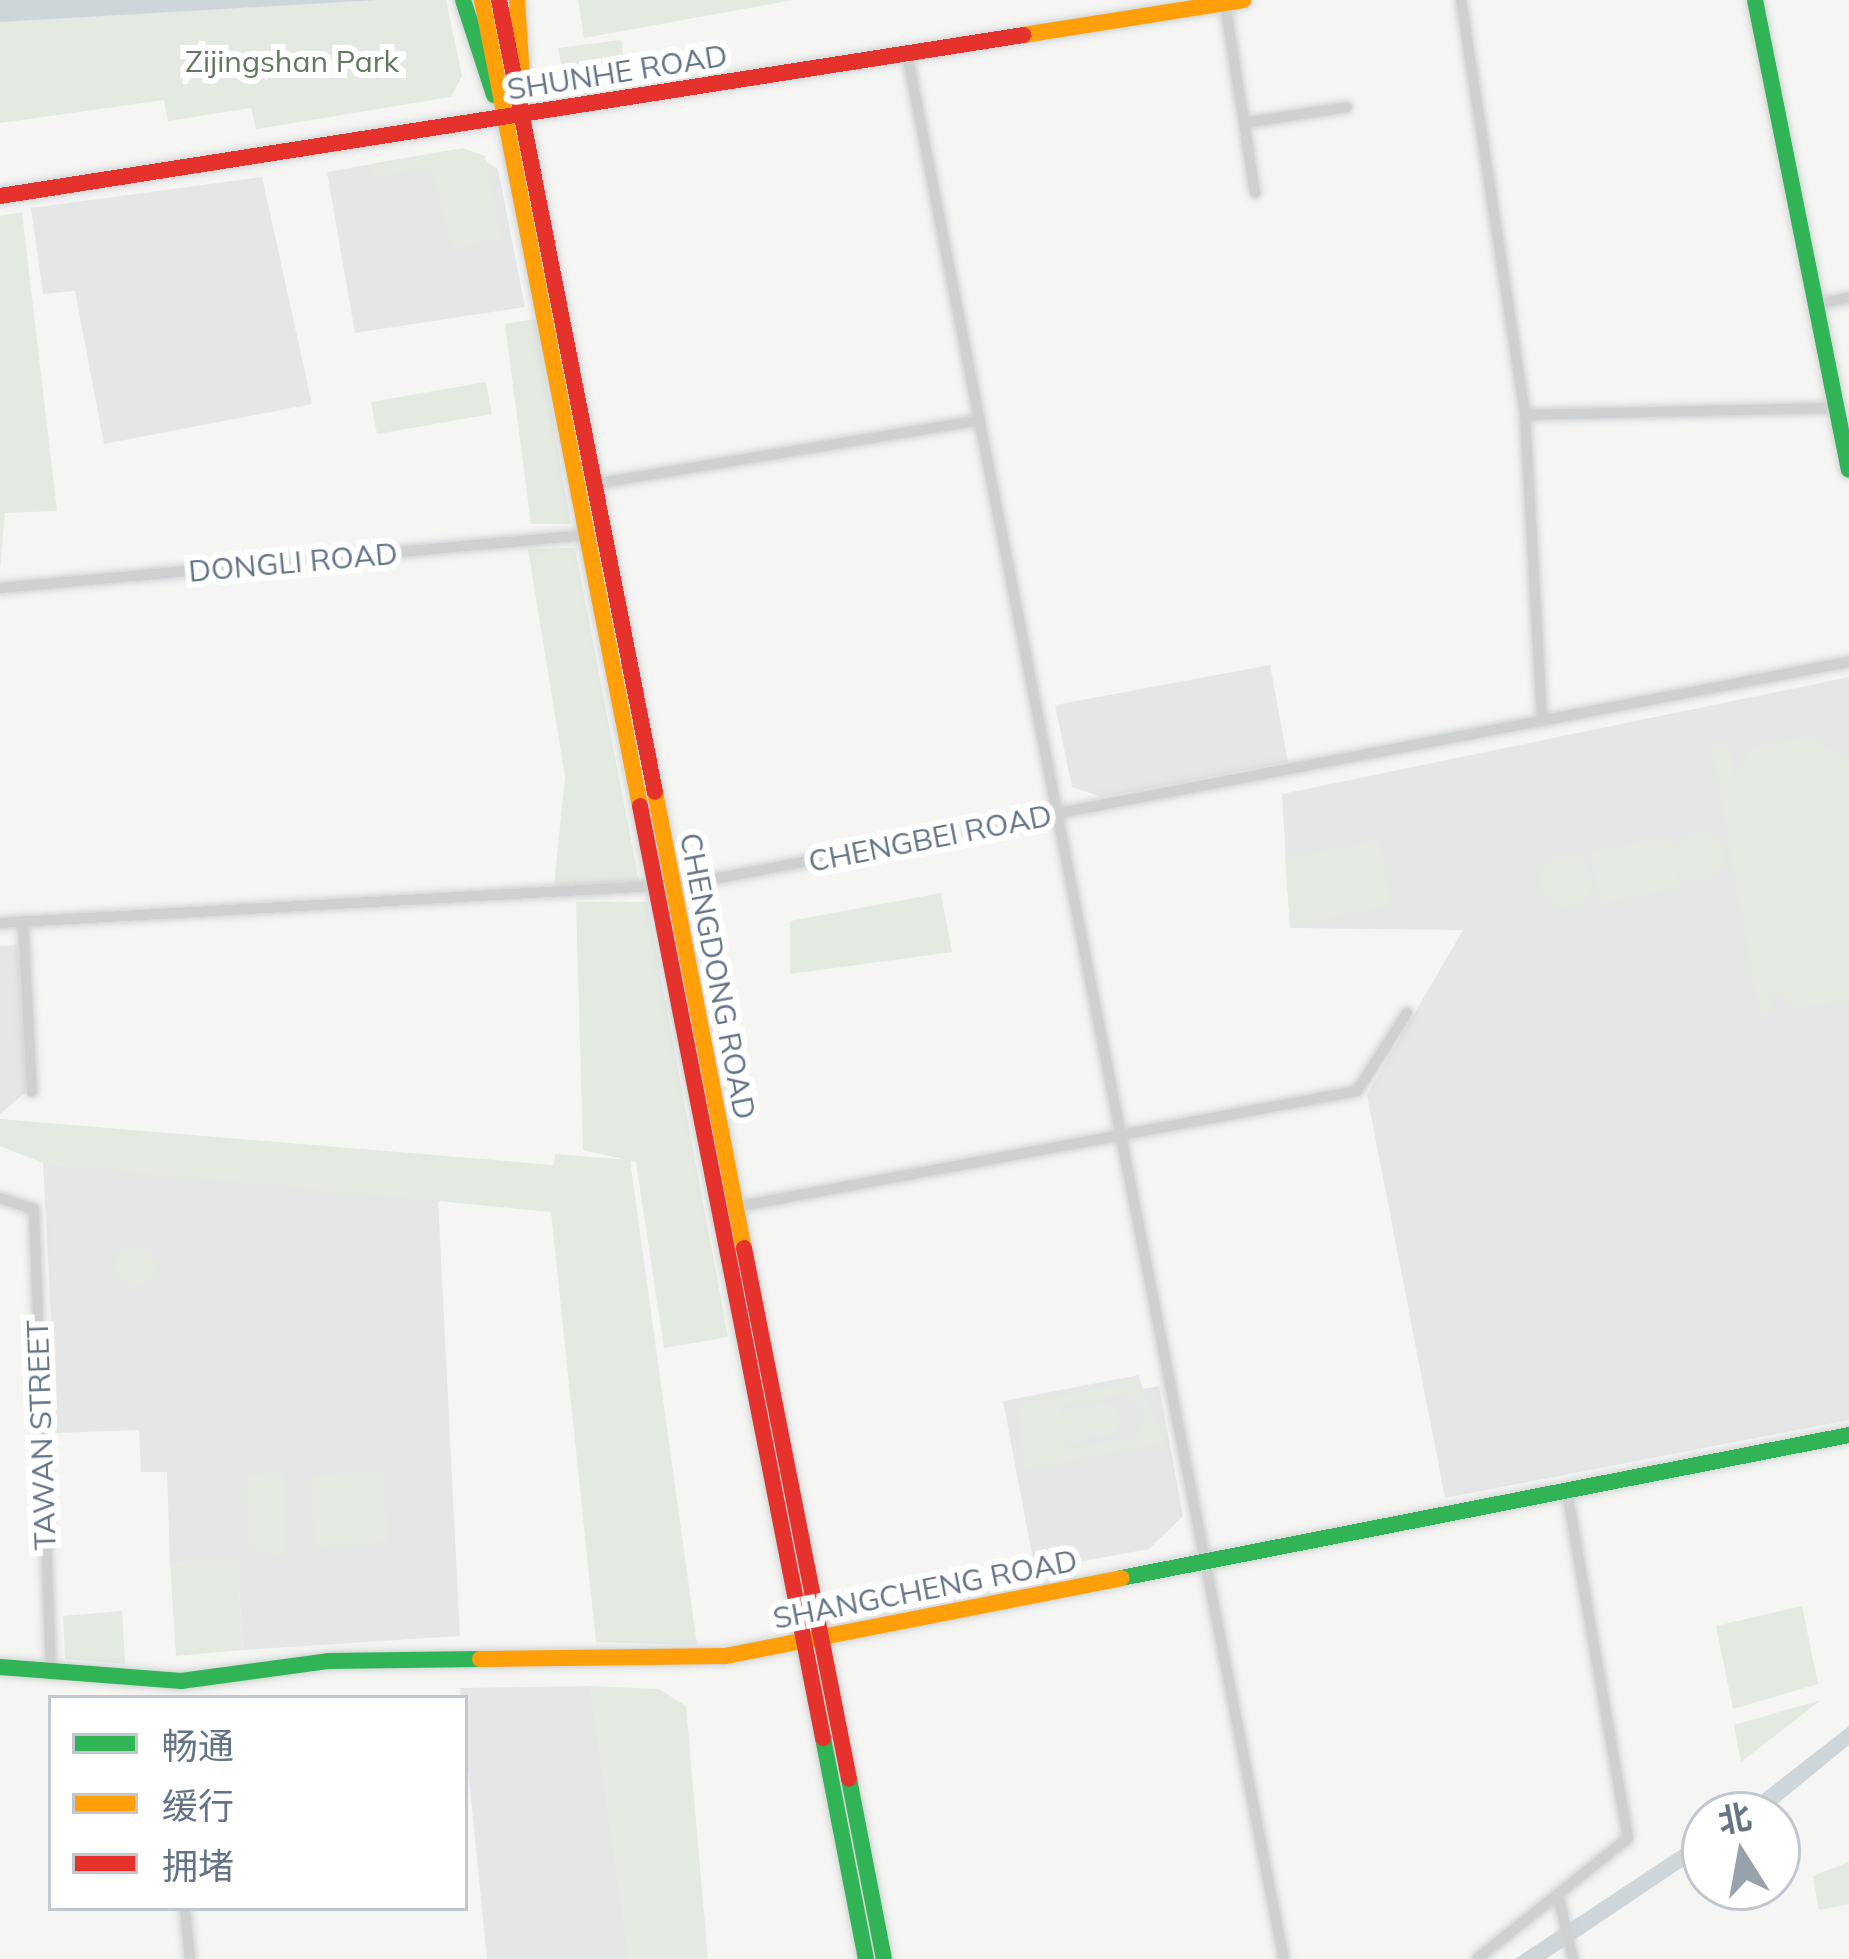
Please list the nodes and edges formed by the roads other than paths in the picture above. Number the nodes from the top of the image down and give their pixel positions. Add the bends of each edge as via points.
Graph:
1 (1461, 0) edge
2 (1755, 0) edge
3 (491, 2) edge
4 (1221, 2) edge
5 (907, 54) junction
6 (1347, 106) dead end
7 (516, 114) junction
8 (1244, 124) junction
9 (1255, 193) dead end
10 (0, 196) edge
11 (1849, 298) edge
12 (1814, 304) junction
13 (1836, 408) junction
14 (1525, 416) junction
15 (980, 420) junction
16 (1849, 470) edge
17 (594, 484) junction
18 (586, 536) junction
19 (0, 588) edge
20 (1849, 662) edge
21 (1542, 721) junction
22 (1059, 813) junction
23 (664, 887) junction
24 (22, 921) junction
25 (0, 922) edge
26 (1407, 1013) dead end
27 (32, 1092) dead end
28 (1120, 1135) junction
29 (0, 1198) edge
30 (736, 1207) junction
31 (1849, 1435) edge
32 (1568, 1490) junction
33 (1202, 1562) junction
34 (812, 1639) junction
35 (0, 1666) edge
36 (51, 1672) junction
37 (163, 1689) edge
38 (1558, 1894) junction
39 (185, 1911) edge
40 (190, 1959) edge
41 (866, 1959) edge
42 (884, 1959) edge
43 (1284, 1959) edge
44 (1477, 1959) edge
45 (1573, 1959) edge

1 - 14 street
2 - 12 main road
3 - 7 main road, CHENGDONG ROAD
3 - 7 main road
4 - 5 main road, SHUNHE ROAD
4 - 8 street
5 - 7 main road, SHUNHE ROAD
5 - 15 street
6 - 8 street
7 - 10 main road, SHUNHE ROAD
7 - 17 main road, CHENGDONG ROAD
7 - 18 main road, CHENGDONG ROAD
8 - 9 street
11 - 12 street
12 - 13 main road
13 - 14 street
13 - 16 main road
14 - 21 street
15 - 17 street
15 - 22 street
17 - 23 main road, CHENGDONG ROAD
18 - 19 street, DONGLI ROAD
18 - 23 main road, CHENGDONG ROAD
20 - 21 street, CHENGBEI ROAD
21 - 22 street, CHENGBEI ROAD
22 - 23 street, CHENGBEI ROAD
22 - 28 street
23 - 24 street, CHENGBEI ROAD
23 - 30 main road, CHENGDONG ROAD
23 - 34 main road, CHENGDONG ROAD
24 - 25 street, CHENGBEI ROAD
24 - 27 street
26 - 28 street via 1357,1091
28 - 30 street
28 - 33 street
29 - 36 street, TAWAN STREET via 28,1200
30 - 34 main road, CHENGDONG ROAD
31 - 32 main road, SHANGCHENG ROAD
32 - 33 main road, SHANGCHENG ROAD
32 - 38 street via 1628,1838
33 - 34 main road, SHANGCHENG ROAD
33 - 43 street
34 - 37 main road, SHANGCHENG ROAD via 677,1661 328,1661
34 - 41 main road, CHENGDONG ROAD
34 - 42 main road, CHENGDONG ROAD
35 - 36 main road, SHANGCHENG ROAD
36 - 37 main road, SHANGCHENG ROAD
38 - 44 street
38 - 45 street
39 - 40 street

